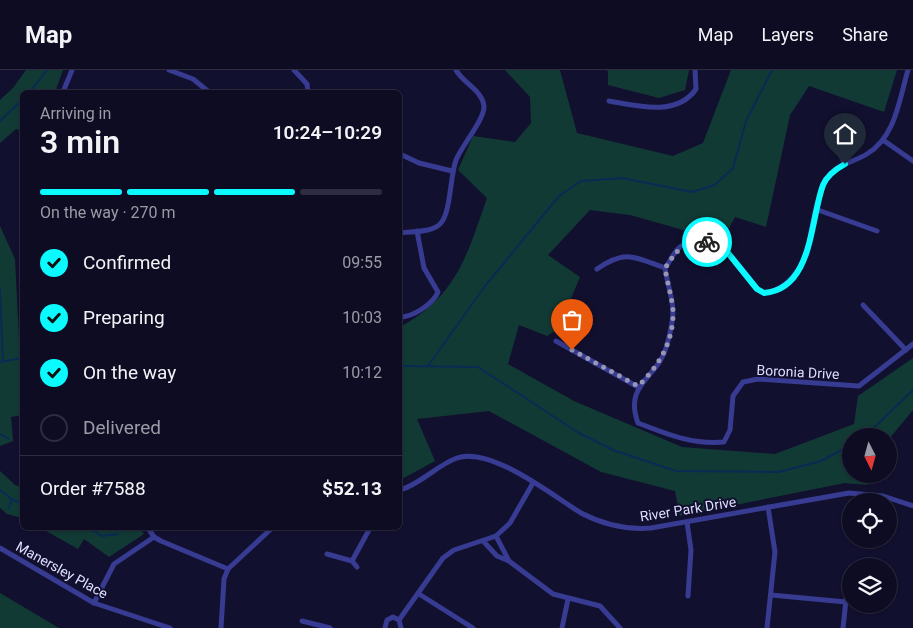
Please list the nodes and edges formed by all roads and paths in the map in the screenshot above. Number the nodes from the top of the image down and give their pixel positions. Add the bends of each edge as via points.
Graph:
1 (72, 70) edge
2 (169, 70) edge
3 (294, 70) edge
4 (456, 70) edge
5 (695, 70) edge
6 (183, 72) edge
7 (907, 72) edge
8 (913, 76) edge
9 (64, 90) edge
10 (207, 90) edge
11 (308, 90) edge
12 (609, 101) dead end
13 (829, 134) dead end
14 (883, 140) junction
15 (402, 155) edge
16 (913, 161) edge
17 (845, 164) junction
18 (452, 171) junction
19 (818, 210) junction
20 (417, 231) junction
21 (877, 231) dead end
22 (402, 233) edge
23 (665, 268) junction
24 (597, 269) dead end
25 (863, 306) dead end
26 (402, 316) edge
27 (556, 341) dead end
28 (913, 344) edge
29 (906, 350) junction
30 (638, 386) junction
31 (533, 483) junction
32 (402, 489) edge
33 (913, 506) edge
34 (768, 507) junction
35 (688, 522) junction
36 (150, 530) edge
37 (270, 530) edge
38 (369, 530) edge
39 (154, 536) junction
40 (496, 536) junction
41 (484, 542) junction
42 (0, 548) edge
43 (328, 554) dead end
44 (352, 561) junction
45 (509, 561) junction
46 (357, 567) dead end
47 (228, 569) junction
48 (419, 594) junction
49 (771, 595) junction
50 (688, 596) dead end
51 (568, 599) junction
52 (842, 602) edge
53 (94, 603) junction
54 (845, 613) edge
55 (399, 620) junction
56 (302, 621) dead end
57 (170, 628) edge
58 (222, 628) edge
59 (330, 628) edge
60 (385, 628) edge
61 (401, 628) edge
62 (473, 628) edge
63 (562, 628) edge
64 (620, 628) edge
65 (767, 628) edge
66 (843, 628) edge

1 - 9 street
2 - 6 street
3 - 11 street via 307,84
4 - 18 street via 480,96 484,110 462,146
5 - 12 street via 696,89 684,102 646,108
6 - 10 street
7 - 8 street
7 - 14 street via 894,122
13 - 17 street
14 - 16 street
14 - 17 street via 867,154
15 - 18 street
17 - 19 street via 823,185
18 - 20 street via 442,220 433,228
19 - 21 street
19 - 23 street via 802,264 777,292 764,293 757,289 724,248 705,241 680,246
20 - 22 street
20 - 26 street via 424,268 438,292 414,314
23 - 24 street via 633,257 614,258
23 - 30 street via 673,308 667,347 652,373
25 - 29 street
27 - 30 street
28 - 29 street, Boronia Drive
29 - 30 street, Boronia Drive via 858,386 758,379 743,382 733,396 730,430 724,442 683,440 638,423 633,411
31 - 32 street, River Park Drive via 491,459 469,455 448,462
31 - 35 street, River Park Drive via 581,513 609,525 639,529
31 - 40 street via 510,523
33 - 34 street, River Park Drive via 883,496 849,493
34 - 35 street, River Park Drive
34 - 49 street via 775,547
35 - 50 street via 691,550
36 - 39 street
37 - 47 street
38 - 44 street
39 - 47 street
39 - 53 street via 114,564
40 - 41 street
40 - 45 street
41 - 45 street via 497,556
41 - 48 street via 448,554
42 - 53 street, Manersley Place
43 - 44 street
44 - 46 street
45 - 51 street via 553,594
47 - 58 street via 224,579
48 - 55 street
48 - 62 street
49 - 52 street
49 - 65 street
51 - 63 street
51 - 64 street via 600,606
53 - 57 street, Manersley Place
54 - 66 street
55 - 60 street via 388,619
55 - 61 street
56 - 59 street

